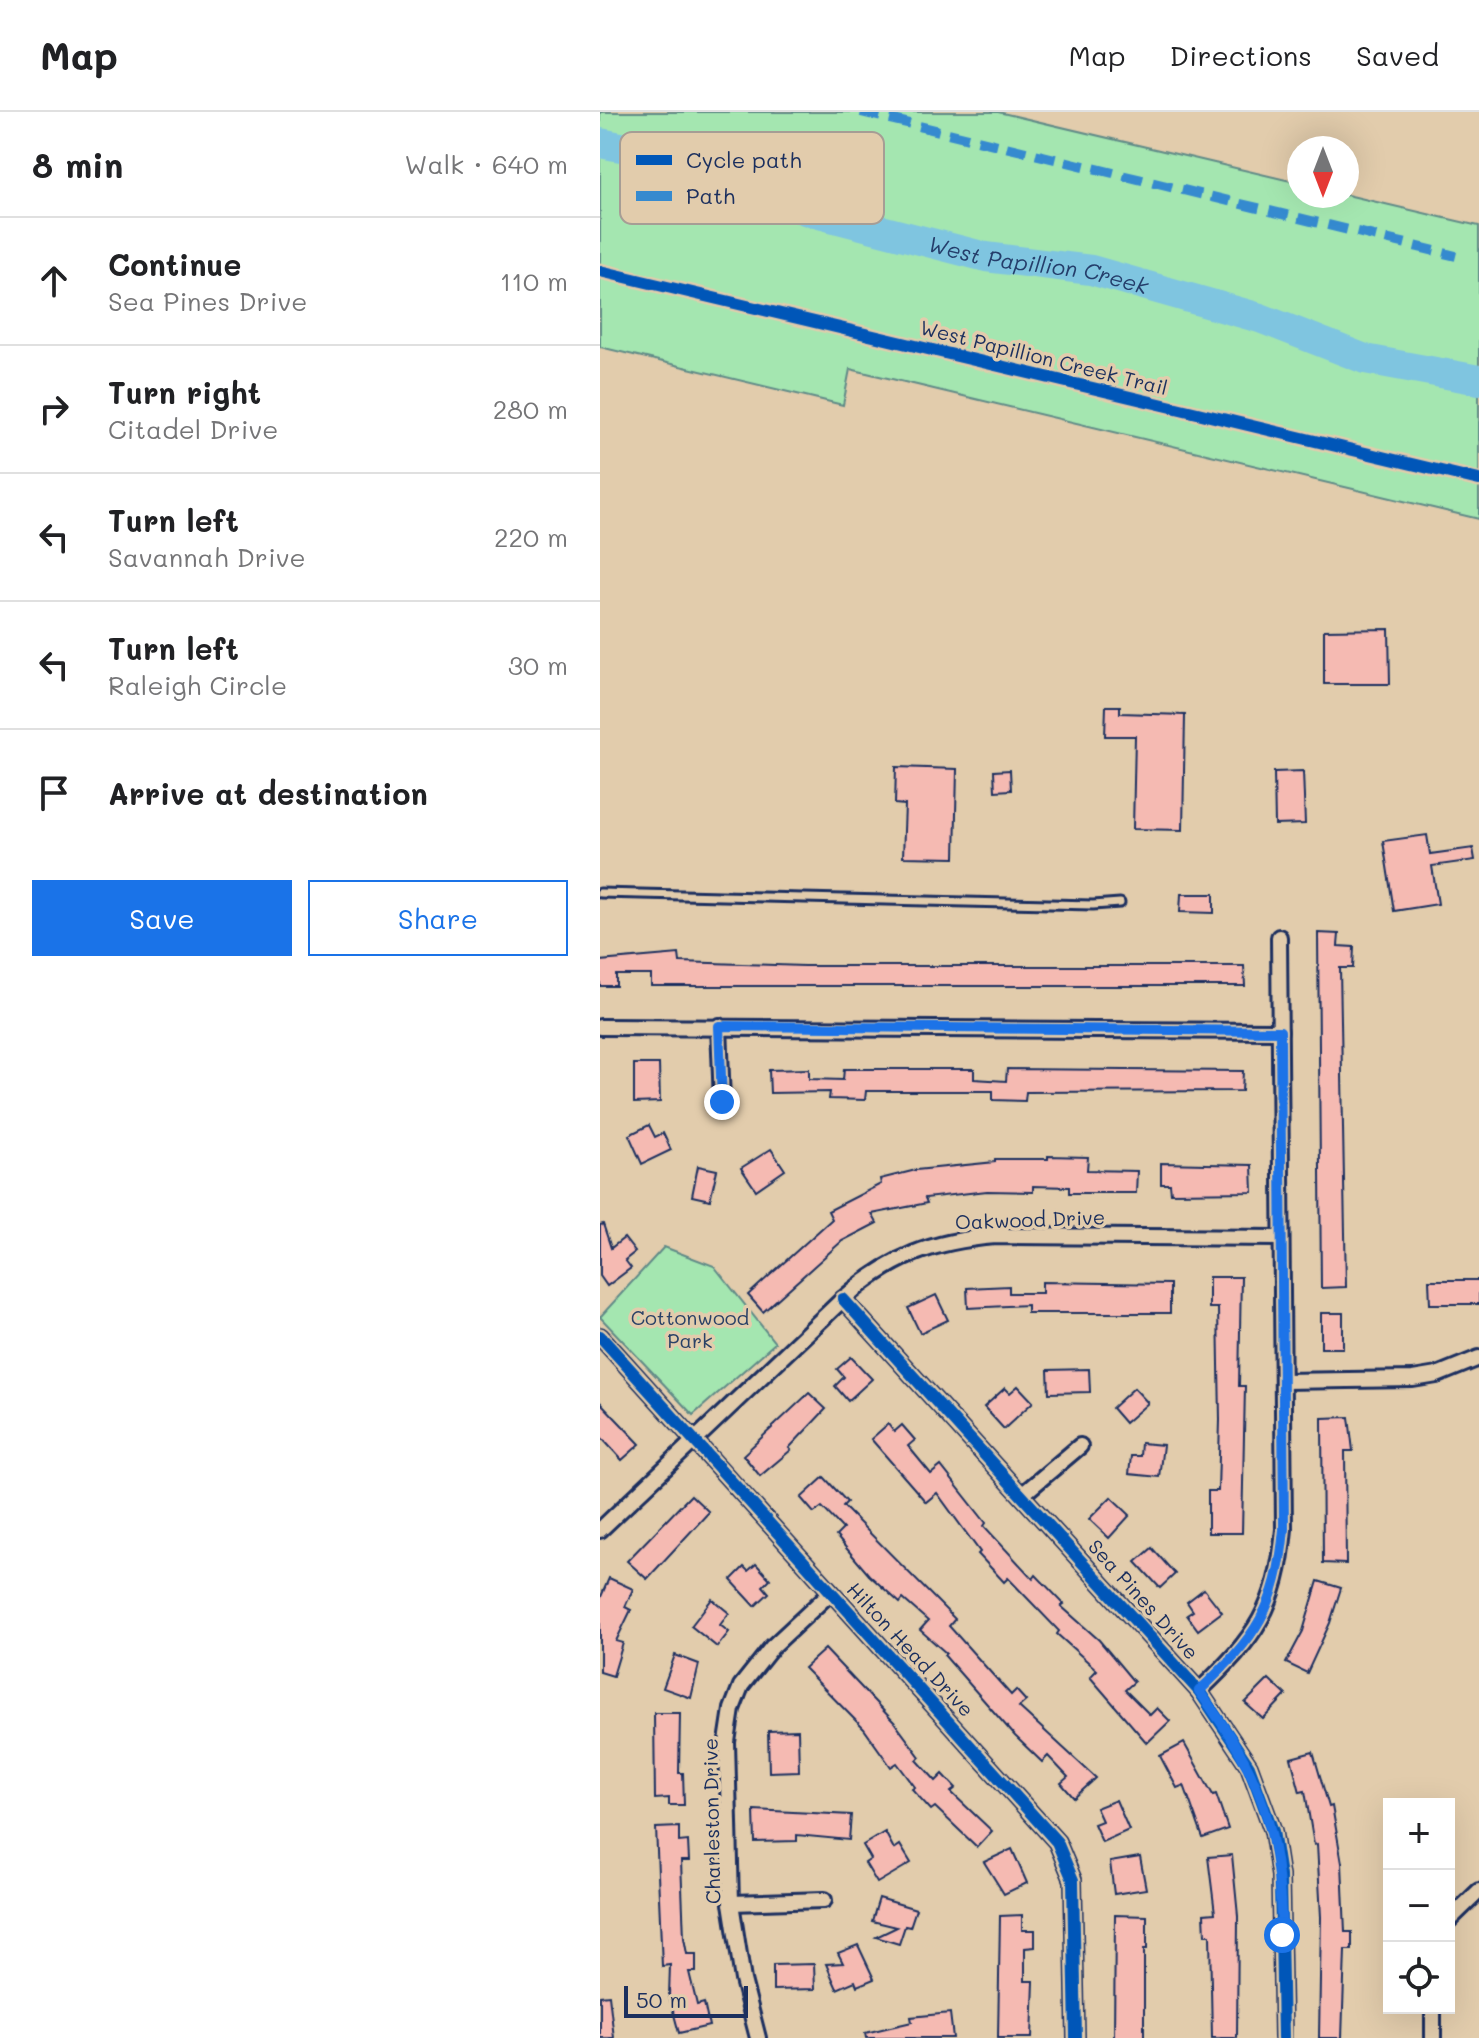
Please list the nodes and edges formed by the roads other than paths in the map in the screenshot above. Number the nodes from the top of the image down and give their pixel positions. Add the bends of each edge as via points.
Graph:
1 (600, 893) edge
2 (1120, 903) dead end
3 (1279, 937) dead end
4 (719, 1026) junction
5 (600, 1027) edge
6 (1280, 1031) junction
7 (722, 1102) dead end
8 (1281, 1238) junction
9 (843, 1299) junction
10 (600, 1336) edge
11 (1479, 1358) edge
12 (1283, 1381) junction
13 (694, 1439) junction
14 (1080, 1446) dead end
15 (1023, 1494) junction
16 (600, 1530) edge
17 (831, 1592) junction
18 (1199, 1691) junction
19 (1479, 1891) edge
20 (824, 1900) dead end
21 (731, 1903) junction
22 (1455, 1914) edge
23 (1433, 2014) edge
24 (758, 2038) edge
25 (1076, 2038) edge
26 (1283, 2038) edge
27 (1433, 2038) edge

1 - 2 lane
3 - 6 street
4 - 5 street
4 - 6 street
4 - 7 street
6 - 8 street
8 - 9 street, Oakwood Drive via 951,1240 872,1274
8 - 12 street
9 - 13 street, Oakwood Drive
9 - 15 street, Sea Pines Drive
10 - 13 street, Hilton Head Drive
11 - 12 street via 1413,1379
12 - 18 street via 1281,1571 1272,1600 1241,1651
13 - 16 street, Oakwood Drive
13 - 17 street, Hilton Head Drive
14 - 15 street
15 - 18 street, Sea Pines Drive
17 - 21 street, Charleston Drive via 772,1647 741,1686 732,1709 727,1742
17 - 25 street, Hilton Head Drive via 1057,1842 1073,1880
18 - 26 street, Sea Pines Drive via 1249,1766 1273,1831 1280,1876
19 - 22 street
20 - 21 street
21 - 24 street, Charleston Drive
23 - 27 street

